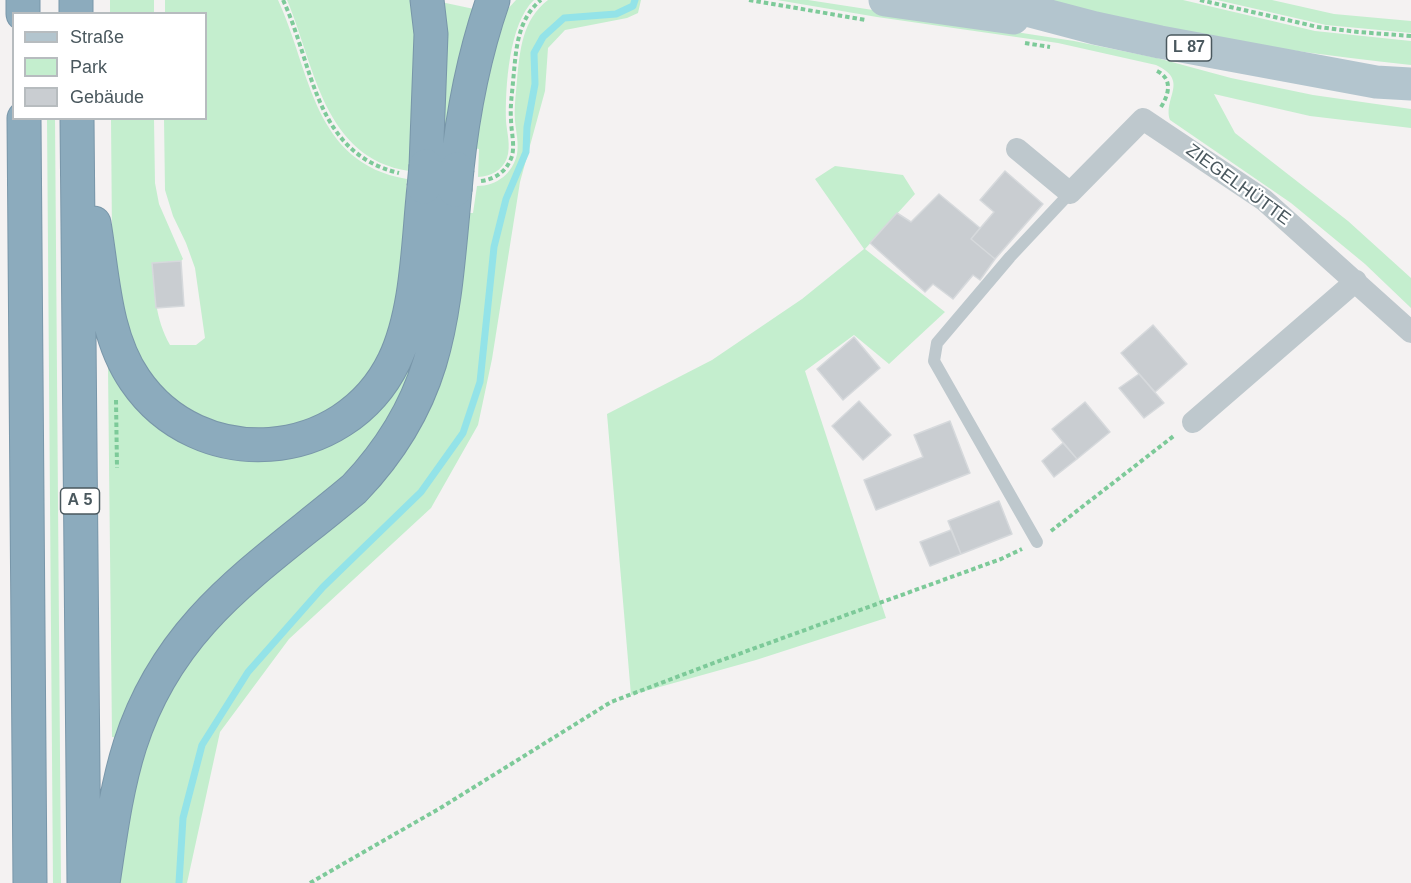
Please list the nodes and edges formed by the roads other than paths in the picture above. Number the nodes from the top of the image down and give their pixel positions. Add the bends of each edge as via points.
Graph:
1 (427, 0) edge
2 (493, 0) edge
3 (885, 0) edge
4 (989, 0) edge
5 (1095, 28) junction
6 (1411, 84) edge
7 (24, 120) edge
8 (77, 120) edge
9 (77, 120) edge
10 (1017, 149) dead end
11 (440, 178) junction
12 (1070, 193) junction
13 (1356, 281) junction
14 (1411, 332) edge
15 (1193, 422) road end
16 (1037, 542) road end
17 (30, 883) edge
18 (84, 883) edge
19 (103, 883) edge

1 - 11 highway
2 - 11 highway via 474,58 460,138
3 - 5 main road, L 87
4 - 5 main road, L 87
5 - 6 main road, L 87 via 1282,66
7 - 17 highway
8 - 11 highway via 109,316 119,353 138,385 167,415 218,440 266,445 296,441 342,421 368,399 393,362 403,337
9 - 18 highway, A 5
10 - 12 street
11 - 19 highway via 440,326 416,401 394,440 354,489 252,570 198,622 169,662 143,709 126,758
12 - 13 street, ZIEGELHÜTTE via 1143,119 1264,200
12 - 16 lane via 937,343 934,361
13 - 14 street, ZIEGELHÜTTE
13 - 15 street

